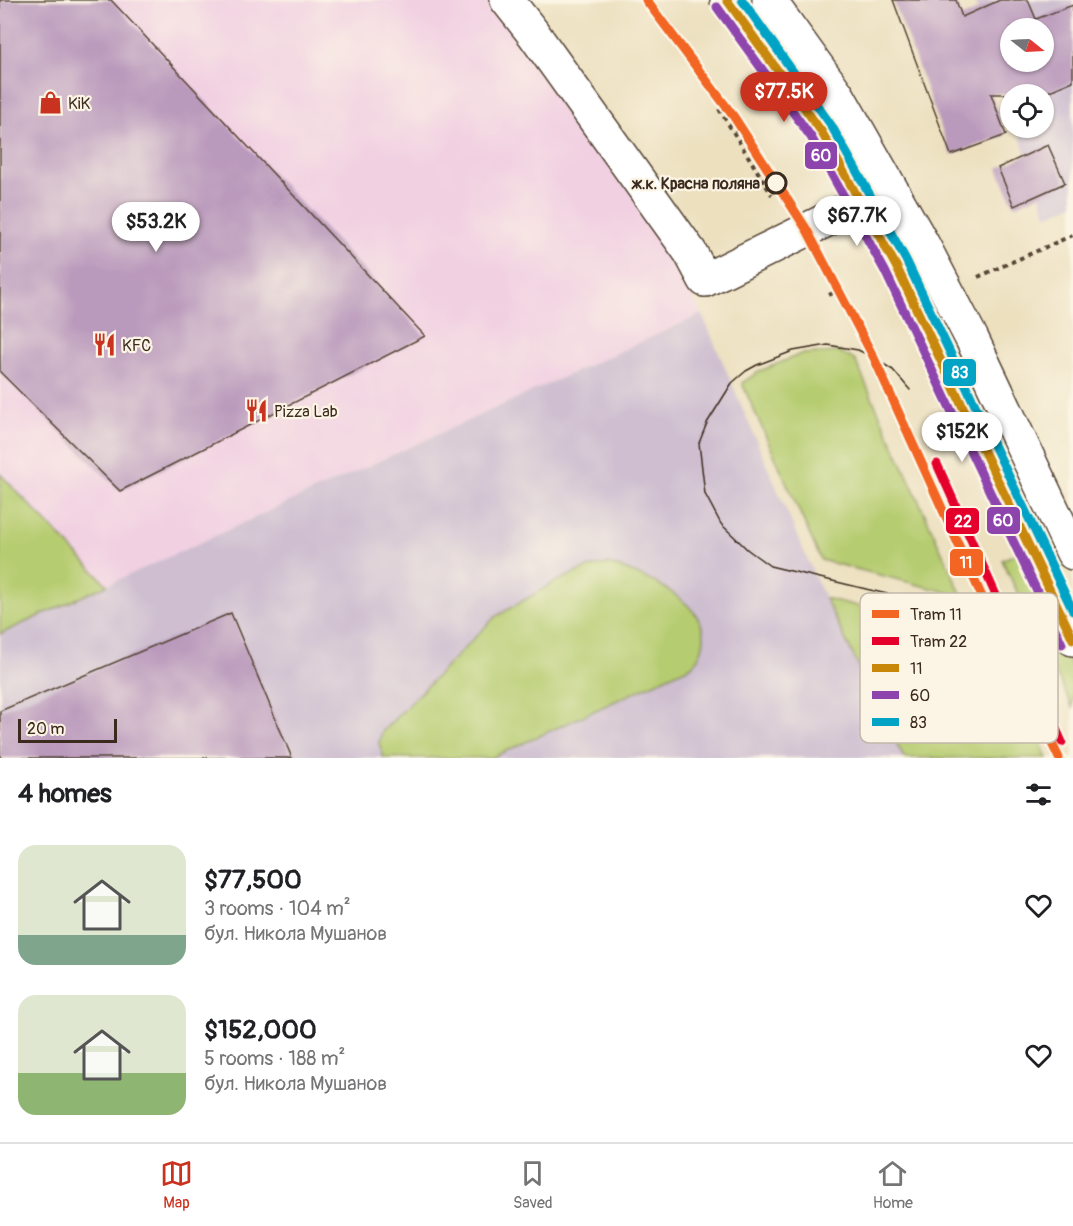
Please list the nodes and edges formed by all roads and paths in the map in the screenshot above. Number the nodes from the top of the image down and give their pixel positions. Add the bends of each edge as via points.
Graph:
1 (507, 0) edge
2 (727, 0) edge
3 (769, 0) edge
4 (719, 108) dead end
5 (889, 186) junction
6 (772, 195) dead end
7 (861, 203) junction
8 (1073, 235) edge
9 (972, 279) dead end
10 (1073, 553) edge
11 (1051, 593) edge
12 (1058, 607) edge
13 (1073, 639) edge

1 - 7 main road via 690,252 705,280
2 - 7 main road via 821,131
3 - 5 main road via 837,94
4 - 6 path
5 - 7 main road
5 - 10 main road via 972,339
7 - 11 main road via 905,283
8 - 9 path
12 - 13 main road

